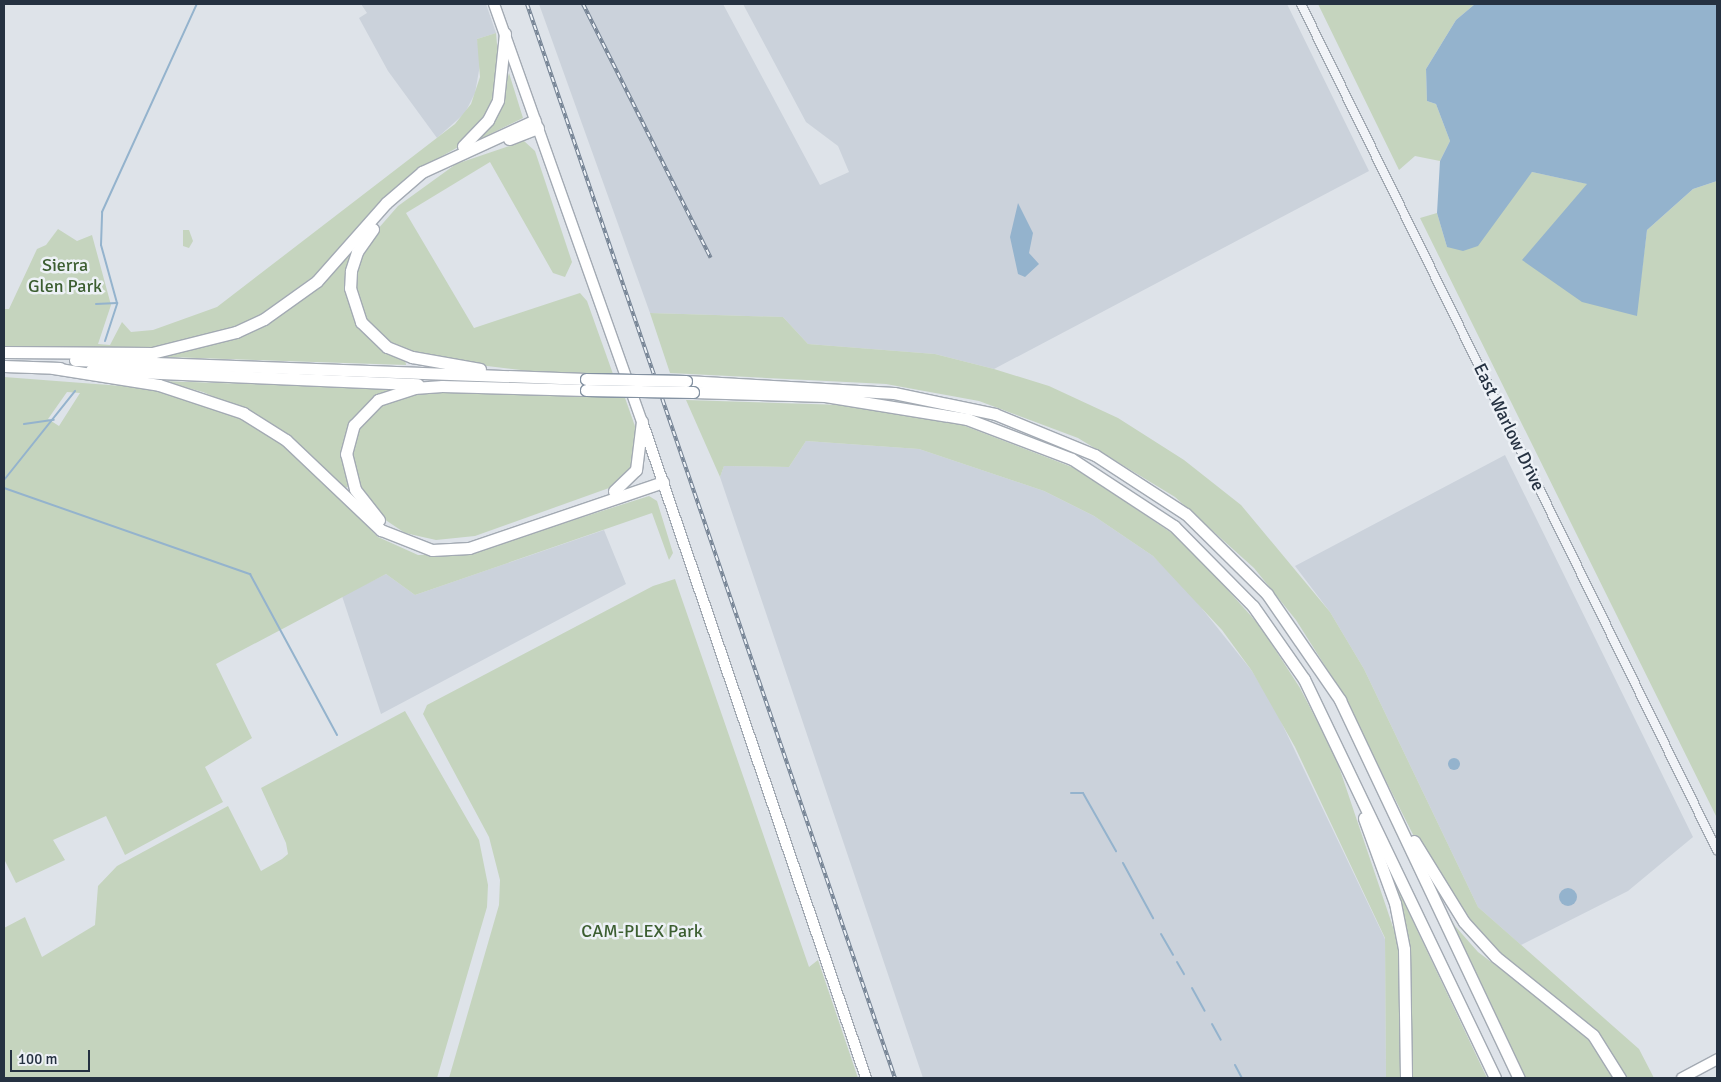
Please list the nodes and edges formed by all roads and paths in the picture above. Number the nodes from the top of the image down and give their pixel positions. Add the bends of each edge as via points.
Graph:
1 (494, 4) edge
2 (1301, 4) edge
3 (505, 33) junction
4 (537, 124) junction
5 (454, 154) junction
6 (4, 352) edge
7 (4, 357) edge
8 (4, 366) edge
9 (53, 368) junction
10 (538, 384) junction
11 (586, 385) junction
12 (642, 421) junction
13 (662, 479) junction
14 (614, 491) junction
15 (1340, 700) junction
16 (1330, 730) junction
17 (1717, 850) edge
18 (1717, 1059) edge
19 (866, 1078) edge
20 (1406, 1078) edge
21 (1495, 1078) edge
22 (1519, 1078) edge
23 (1620, 1078) edge
24 (1682, 1078) edge

1 - 3 main road
2 - 17 street, East Warlow Drive
3 - 4 main road
3 - 5 highway via 498,100 475,137
4 - 5 highway
4 - 10 highway via 456,160 402,198 357,252 350,288 361,322 387,348 412,358
4 - 12 main road
5 - 6 highway via 404,186 295,299 236,332 152,353
7 - 10 highway
8 - 9 highway
9 - 10 highway
9 - 13 highway via 159,385 243,413 286,440 381,530 424,548 468,548
10 - 11 highway
10 - 14 highway via 414,388 378,400 363,412 349,438 346,454 355,489 386,526 435,544 485,537
11 - 15 highway, bridge via 686,381 894,393 995,414 1067,441 1151,489 1214,538 1267,594
11 - 16 highway, bridge via 825,396 932,411 996,428 1072,459 1168,521 1232,582 1289,656
12 - 13 main road
12 - 14 highway via 636,470
13 - 14 highway
13 - 19 main road
15 - 22 highway
15 - 23 highway via 1438,885 1464,922 1496,957 1593,1035
16 - 20 highway via 1397,913 1407,979
16 - 21 highway
18 - 24 main road

